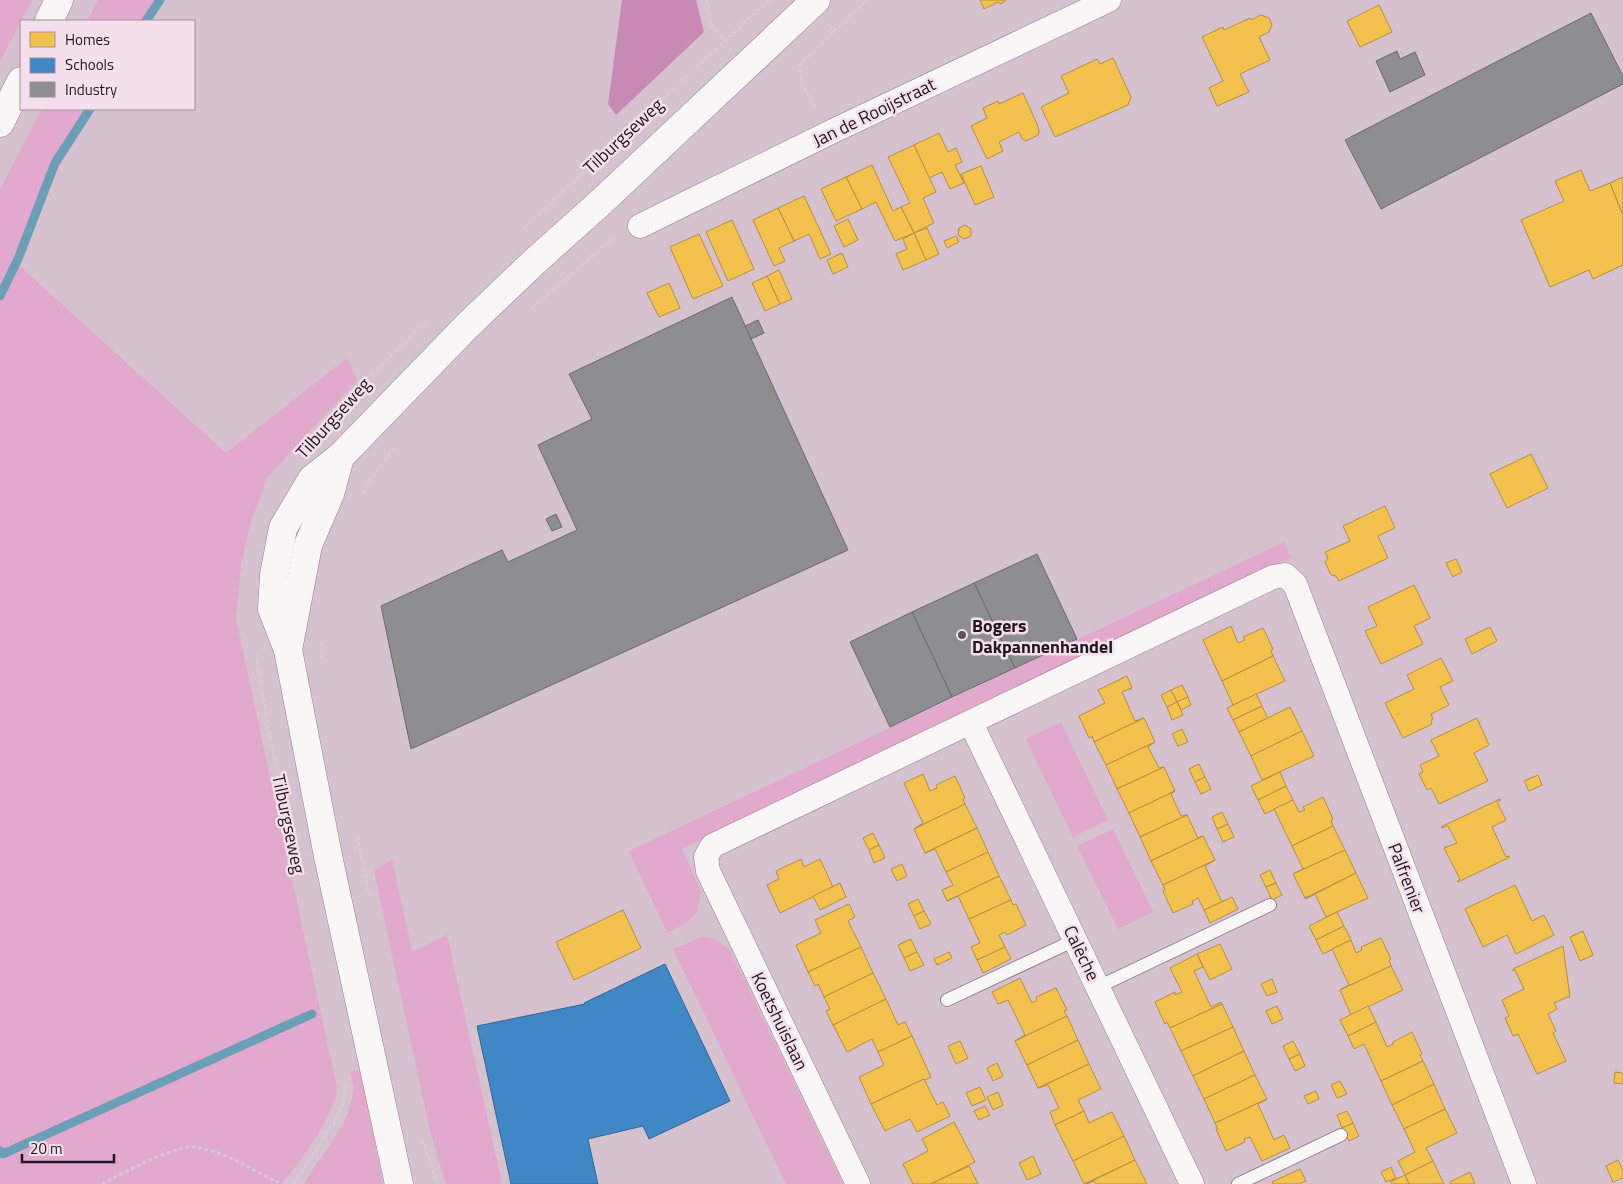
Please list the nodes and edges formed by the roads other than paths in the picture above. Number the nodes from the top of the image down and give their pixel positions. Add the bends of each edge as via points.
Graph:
1 (59, 0) edge
2 (1109, 0) edge
3 (813, 3) edge
4 (49, 20) edge
5 (20, 83) edge
6 (0, 123) edge
7 (640, 226) road end
8 (971, 723) junction
9 (1270, 905) dead end
10 (1075, 940) junction
11 (1098, 987) junction
12 (947, 1000) dead end
13 (1341, 1135) dead end
14 (399, 1184) edge
15 (858, 1184) edge
16 (1192, 1184) edge
17 (1238, 1184) edge
18 (1524, 1184) edge

1 - 4 main road
2 - 7 street, Jan de Rooijstraat
3 - 14 main road, Tilburgseweg via 533,263 340,457 330,494 308,545 288,650 328,856
5 - 6 main road
8 - 10 street, Calèche
8 - 15 street, Koetshuislaan via 712,846 706,857 708,871
8 - 18 street, Palfrenier via 1272,577 1285,575 1295,584
9 - 11 lane
10 - 11 street, Calèche
10 - 12 lane
11 - 16 street, Calèche
13 - 17 lane

